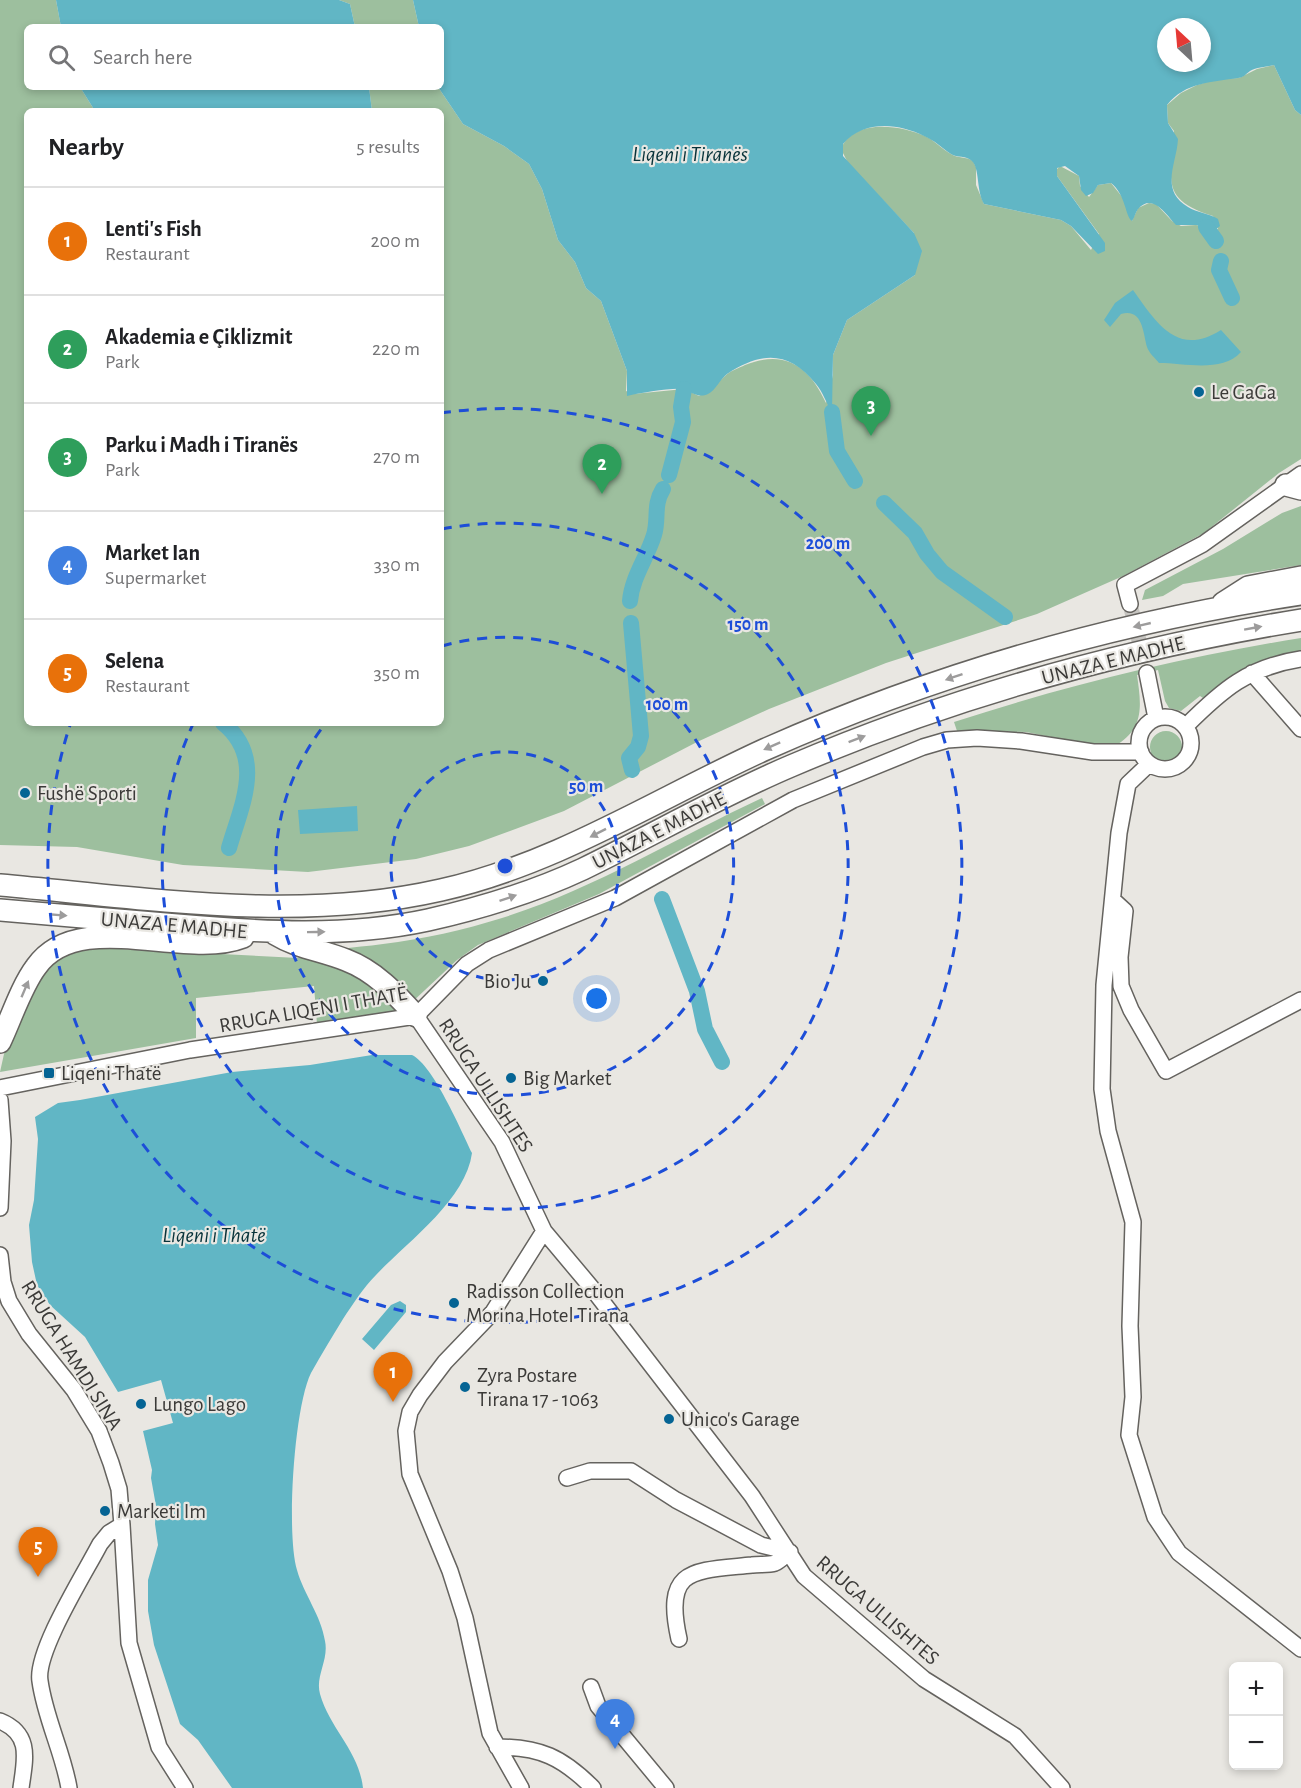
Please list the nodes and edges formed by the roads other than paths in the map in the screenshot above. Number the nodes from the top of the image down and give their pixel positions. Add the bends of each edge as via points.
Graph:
1 (1296, 483) edge
2 (1301, 577) edge
3 (1301, 594) edge
4 (1130, 604) tunnel mouth
5 (1215, 609) junction
6 (1301, 620) edge
7 (1301, 659) edge
8 (1147, 673) tunnel mouth
9 (1252, 673) junction
10 (1156, 718) junction
11 (1186, 726) junction
12 (1301, 729) edge
13 (1145, 758) junction
14 (0, 885) edge
15 (1113, 900) junction
16 (0, 910) edge
17 (265, 932) junction
18 (1301, 1000) edge
19 (416, 1016) junction
20 (0, 1042) edge
21 (0, 1088) edge
22 (0, 1100) edge
23 (0, 1208) edge
24 (544, 1231) junction
25 (0, 1255) edge
26 (567, 1478) dead end
27 (122, 1525) junction
28 (790, 1552) junction
29 (679, 1639) dead end
30 (1301, 1649) edge
31 (591, 1687) dead end
32 (0, 1721) edge
33 (497, 1747) junction
34 (21, 1788) edge
35 (69, 1788) edge
36 (185, 1788) edge
37 (521, 1788) edge
38 (593, 1788) edge
39 (666, 1788) edge
40 (1062, 1788) edge

1 - 4 street via 1203,544 1125,585
2 - 5 highway via 1248,587
3 - 5 highway, UNAZA E MADHE
5 -> 14 highway, UNAZA E MADHE via 1031,653 856,711 718,771 561,851 441,890 364,903 307,907 237,905
17 -> 6 highway, UNAZA E MADHE via 390,926 495,903 581,870 744,787 930,711 1090,663
7 - 9 street
8 - 10 street
9 - 11 street via 1219,693
9 - 12 street
10 - 11 street via 1172,717
10 - 13 street via 1139,738
11 - 13 street via 1192,742 1185,760 1162,770
13 - 15 street via 1128,784
13 - 19 street, RRUGA LIQENI I THATË via 977,738 923,747 793,800 615,898 489,950 467,964
15 - 18 street via 1125,911 1120,957 1125,998 1166,1071
15 - 30 street via 1104,985 1102,1089 1108,1131 1133,1222 1133,1397 1129,1435 1155,1517 1179,1553
16 -> 17 highway, UNAZA E MADHE
17 - 19 highway via 364,969 384,983
20 -> 17 highway via 36,965 67,945 110,936 201,944 231,942
19 - 21 street, RRUGA LIQENI I THATË via 190,1050
19 - 24 street, RRUGA ULLISHTES via 502,1142
22 - 23 street
24 - 28 street, RRUGA ULLISHTES via 719,1453
24 - 33 street via 493,1312 420,1395 405,1431 410,1474 465,1618 490,1733
25 - 27 street, RRUGA HAMDI SINA via 9,1301 99,1431 118,1490
26 - 28 street via 590,1471 631,1472 762,1545
27 - 35 street via 100,1544 40,1666 39,1680
27 - 36 street, RRUGA HAMDI SINA via 129,1643 159,1748
28 - 29 street via 776,1563 691,1573 676,1590
28 - 40 street, RRUGA ULLISHTES via 804,1576 924,1679 1015,1736
31 - 39 street via 598,1706
32 - 34 street via 19,1733 24,1744
33 - 37 street
33 - 38 street via 531,1748 547,1753

